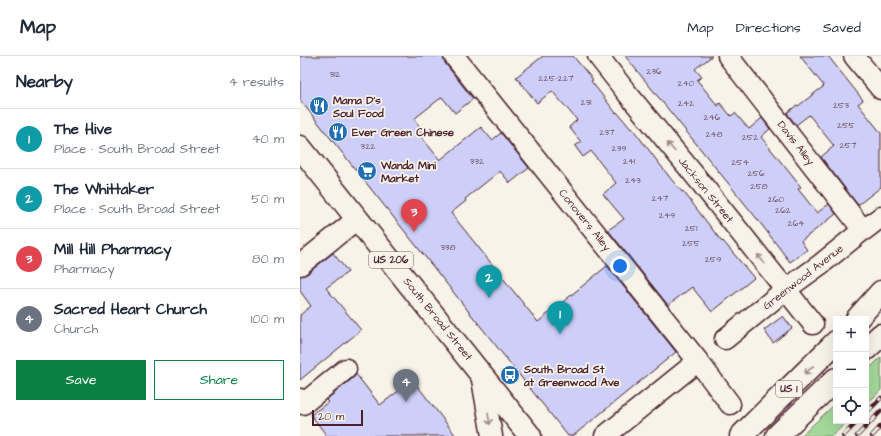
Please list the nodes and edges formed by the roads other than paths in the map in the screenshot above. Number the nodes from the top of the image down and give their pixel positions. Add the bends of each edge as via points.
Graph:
1 (454, 56) edge
2 (598, 56) edge
3 (728, 56) edge
4 (854, 56) edge
5 (881, 89) edge
6 (300, 147) edge
7 (881, 217) edge
8 (357, 219) junction
9 (863, 230) junction
10 (300, 265) edge
11 (785, 290) junction
12 (881, 292) edge
13 (860, 316) edge
14 (813, 324) dead end
15 (881, 335) edge
16 (725, 339) dead end
17 (833, 345) edge
18 (869, 346) edge
19 (698, 361) junction
20 (346, 369) dead end
21 (481, 374) junction
22 (833, 382) edge
23 (300, 399) edge
24 (730, 404) dead end
25 (492, 436) edge
26 (530, 436) edge
27 (605, 436) edge
28 (741, 436) edge
29 (777, 436) edge

1 - 19 street, Conovers Alley
11 -> 2 street, Jackson Street
3 - 9 street, Davis Alley
4 - 5 street
6 - 8 main road, South Broad Street / US 206
7 - 9 street, Greenwood Avenue
8 - 10 street
8 - 21 main road, South Broad Street / US 206
9 - 11 street, Greenwood Avenue
11 - 14 street, Jackson Street
11 - 16 street, Greenwood Avenue
12 - 13 main road
15 - 18 main road
17 -> 28 main road, US 1
19 - 24 street, Conovers Alley
19 - 27 street
20 - 23 street via 303,404
21 -> 25 street
21 - 26 main road, South Broad Street / US 206
22 - 29 main road, US 1

